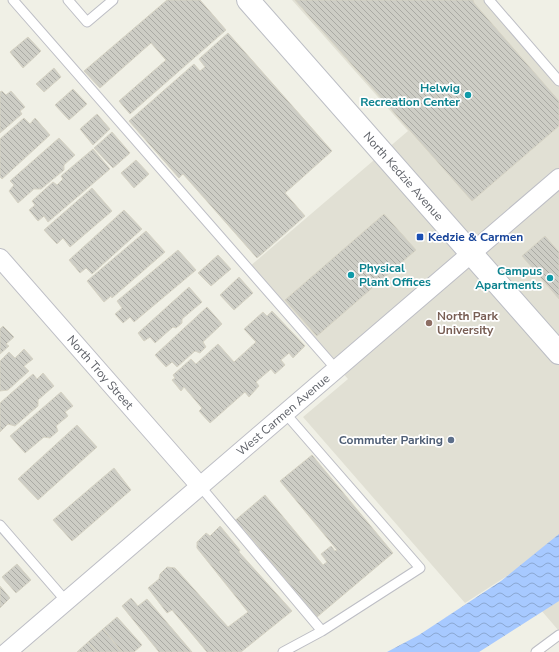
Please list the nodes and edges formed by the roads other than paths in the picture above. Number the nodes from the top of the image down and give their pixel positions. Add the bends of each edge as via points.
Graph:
1 (12, 0) edge
2 (68, 0) edge
3 (114, 0) edge
4 (248, 0) edge
5 (489, 0) edge
6 (559, 81) edge
7 (559, 178) edge
8 (471, 254) junction
9 (0, 258) edge
10 (559, 353) edge
11 (336, 369) junction
12 (285, 413) junction
13 (200, 486) junction
14 (0, 525) edge
15 (66, 601) junction
16 (322, 631) junction
17 (559, 635) edge
18 (7, 652) edge
19 (283, 652) edge
20 (536, 652) edge

1 - 11 lane
2 - 3 lane via 87,22
4 - 8 main road, North Kedzie Avenue
5 - 6 lane
7 - 8 street, West Carmen Avenue
8 - 10 main road, North Kedzie Avenue
8 - 11 street, West Carmen Avenue
9 - 13 street, North Troy Street
11 - 12 street, West Carmen Avenue
12 - 13 street, West Carmen Avenue
12 - 16 lane via 420,568
13 - 15 street, West Carmen Avenue
13 - 16 lane
14 - 15 lane
15 - 18 street, West Carmen Avenue
16 - 19 lane
17 - 20 lane

